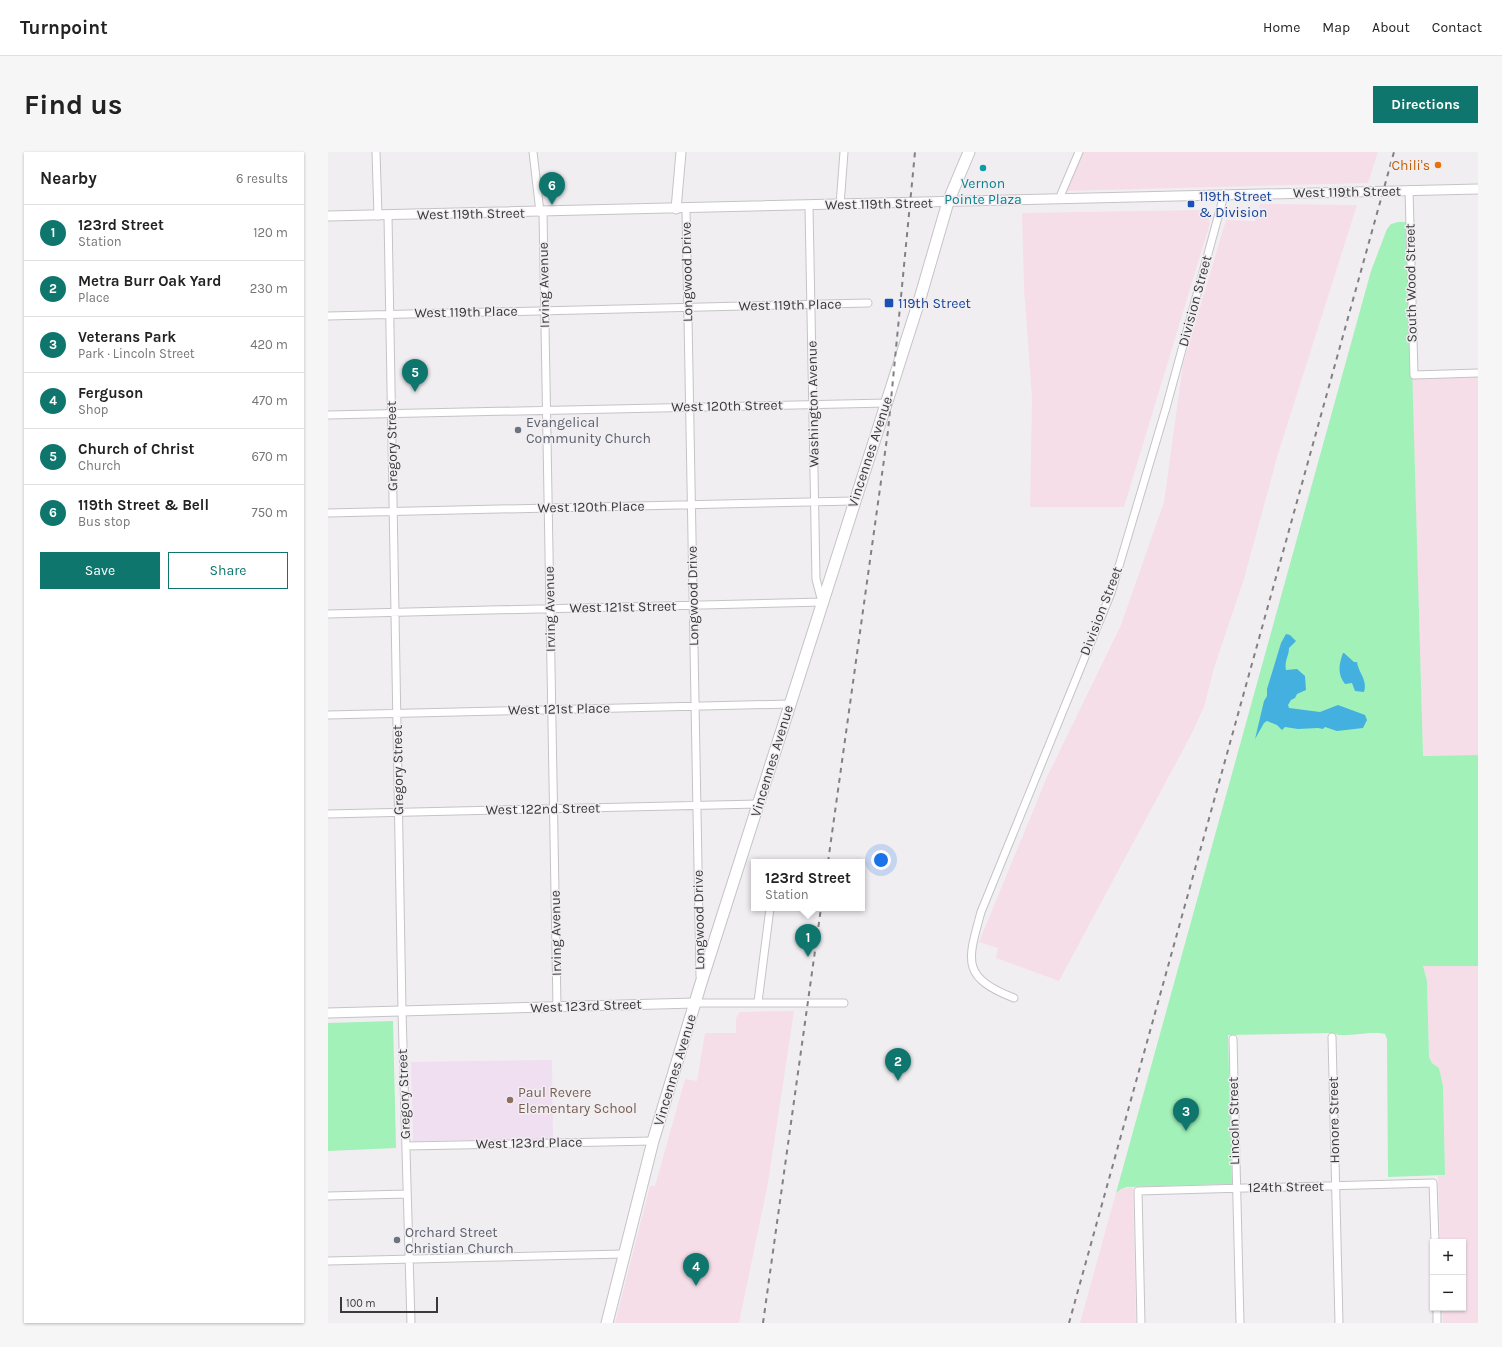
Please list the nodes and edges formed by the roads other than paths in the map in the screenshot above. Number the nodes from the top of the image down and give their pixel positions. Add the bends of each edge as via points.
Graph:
1 (376, 152) edge
2 (533, 152) edge
3 (681, 152) edge
4 (844, 152) edge
5 (969, 152) edge
6 (1079, 152) edge
7 (1478, 188) edge
8 (1409, 190) junction
9 (1224, 195) junction
10 (1059, 199) junction
11 (948, 202) junction
12 (840, 205) junction
13 (810, 206) junction
14 (676, 209) junction
15 (686, 209) junction
16 (541, 212) junction
17 (328, 216) edge
18 (378, 216) junction
19 (388, 216) junction
20 (868, 303) dead end
21 (810, 304) junction
22 (688, 307) junction
23 (544, 311) junction
24 (390, 314) junction
25 (328, 316) edge
26 (1478, 373) edge
27 (886, 403) junction
28 (813, 404) junction
29 (690, 407) junction
30 (546, 410) junction
31 (391, 413) junction
32 (328, 415) edge
33 (854, 501) junction
34 (814, 502) junction
35 (692, 505) junction
36 (548, 508) junction
37 (393, 512) junction
38 (328, 514) edge
39 (822, 602) junction
40 (694, 605) junction
41 (550, 608) junction
42 (395, 612) junction
43 (328, 614) edge
44 (789, 704) junction
45 (695, 706) junction
46 (552, 710) junction
47 (397, 714) junction
48 (328, 715) edge
49 (758, 804) junction
50 (697, 806) junction
51 (554, 809) junction
52 (398, 812) junction
53 (328, 814) edge
54 (770, 911) edge
55 (701, 983) junction
56 (1014, 998) dead end
57 (758, 1002) junction
58 (696, 1003) junction
59 (844, 1003) dead end
60 (558, 1006) junction
61 (402, 1011) junction
62 (328, 1012) edge
63 (1332, 1037) dead end
64 (1233, 1039) dead end
65 (653, 1141) junction
66 (406, 1146) junction
67 (1335, 1186) junction
68 (1236, 1188) junction
69 (407, 1194) junction
70 (328, 1196) edge
71 (1435, 1239) edge
72 (623, 1254) junction
73 (409, 1259) junction
74 (328, 1261) edge
75 (1437, 1311) edge
76 (411, 1323) edge
77 (607, 1323) edge
78 (1141, 1323) edge
79 (1240, 1323) edge
80 (1339, 1323) edge
81 (1437, 1323) edge

1 - 18 street
2 - 16 street, Irving Avenue
3 - 14 street
4 - 12 street
5 - 11 main road, Vincennes Avenue
6 - 10 street
7 - 8 street, West 119th Street
8 - 9 street, West 119th Street
8 - 26 street, South Wood Street via 1414,375
9 - 10 street, West 119th Street
9 - 56 street, Division Street via 1166,408 1111,593 981,912 972,946 971,965 979,978 1000,993
10 - 11 street, West 119th Street
11 - 12 street, West 119th Street
11 - 27 main road, Vincennes Avenue
12 - 13 street, West 119th Street
13 - 15 street, West 119th Street
13 - 21 street, Washington Avenue
14 - 15 street, West 119th Street
14 - 16 street, West 119th Street
15 - 22 street, Longwood Drive
16 - 19 street, West 119th Street
16 - 23 street, Irving Avenue
17 - 18 street, West 119th Street
18 - 19 street, West 119th Street
19 - 24 street, Gregory Street
20 - 21 street, West 119th Place
21 - 22 street, West 119th Place
21 - 28 street, Washington Avenue
22 - 23 street, West 119th Place
22 - 29 street, Longwood Drive
23 - 24 street, West 119th Place
23 - 30 street, Irving Avenue
24 - 25 street, West 119th Place
24 - 31 street, Gregory Street
27 - 28 street, West 120th Street
27 - 33 main road, Vincennes Avenue
28 - 29 street, West 120th Street
28 - 34 street, Washington Avenue
29 - 30 street, West 120th Street
29 - 35 street, Longwood Drive
30 - 31 street, West 120th Street
30 - 36 street, Irving Avenue
31 - 32 street, West 120th Street
31 - 37 street, Gregory Street
33 - 34 street, West 120th Place
33 - 39 main road, Vincennes Avenue
34 - 35 street, West 120th Place
34 - 39 street, Washington Avenue via 816,579
35 - 36 street, West 120th Place
35 - 40 street, Longwood Drive
36 - 37 street, West 120th Place
36 - 41 street, Irving Avenue
37 - 38 street, West 120th Place
37 - 42 street, Gregory Street
39 - 40 street, West 121st Street
39 - 44 main road, Vincennes Avenue
40 - 41 street, West 121st Street
40 - 45 street, Longwood Drive
41 - 42 street, West 121st Street
41 - 46 street, Irving Avenue
42 - 43 street, West 121st Street
42 - 47 street, Gregory Street
44 - 45 street, West 121st Place
44 - 49 main road, Vincennes Avenue
45 - 46 street, West 121st Place
45 - 50 street, Longwood Drive
46 - 47 street, West 121st Place
46 - 51 street, Irving Avenue
47 - 48 street, West 121st Place
47 - 52 street, Gregory Street
49 - 50 street, West 122nd Street
49 - 55 main road, Vincennes Avenue
50 - 51 street, West 122nd Street
50 - 55 street, Longwood Drive
51 - 52 street, West 122nd Street
51 - 60 street, Irving Avenue
52 - 53 street, West 122nd Street
52 - 61 street, Gregory Street
54 - 57 street
55 - 58 main road, Vincennes Avenue
57 - 58 street, West 123rd Street
57 - 59 street, West 123rd Street
58 - 60 street, West 123rd Street
58 - 65 main road, Vincennes Avenue
60 - 61 street, West 123rd Street
61 - 62 street, West 123rd Street
61 - 66 street, Gregory Street
63 - 67 street, Honore Street
64 - 68 street, Lincoln Street
65 - 66 street, West 123rd Place
65 - 72 main road, Vincennes Avenue
66 - 69 street, Gregory Street
67 - 68 street, 124th Street
67 - 71 street, 124th Street via 1434,1183
67 - 80 street, Honore Street
68 - 78 street, 124th Street via 1138,1191
68 - 79 street, Lincoln Street
69 - 70 street
69 - 73 street, Gregory Street
72 - 73 street
72 - 77 main road, Vincennes Avenue
73 - 74 street
73 - 76 street, Gregory Street
75 - 81 street

